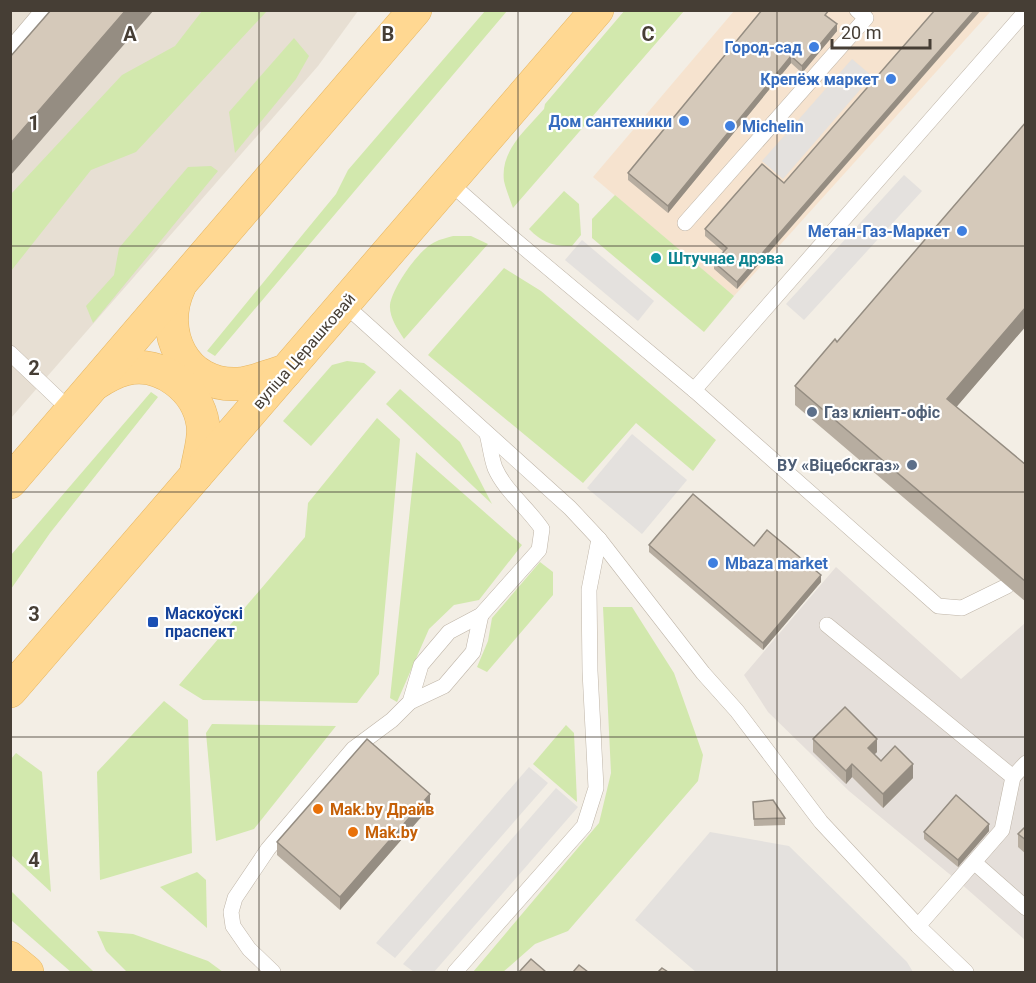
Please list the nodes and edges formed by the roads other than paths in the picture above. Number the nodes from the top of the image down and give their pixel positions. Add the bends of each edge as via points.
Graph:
1 (44, 10) edge
2 (415, 10) edge
3 (597, 10) edge
4 (857, 10) edge
5 (1026, 11) edge
6 (10, 49) edge
7 (449, 182) junction
8 (685, 223) dead end
9 (179, 285) junction
10 (344, 304) junction
11 (10, 353) edge
12 (286, 371) junction
13 (94, 384) junction
14 (694, 390) junction
15 (71, 411) junction
16 (488, 434) junction
17 (195, 477) junction
18 (10, 482) edge
19 (599, 539) junction
20 (1007, 586) edge
21 (481, 615) junction
22 (827, 625) dead end
23 (11, 691) edge
24 (410, 702) junction
25 (1026, 763) edge
26 (1013, 777) junction
27 (975, 863) junction
28 (1026, 908) edge
29 (918, 926) junction
30 (273, 972) edge
31 (455, 972) edge
32 (966, 972) edge

1 - 6 lane
2 - 9 main road
3 - 7 main road, вуліца Церашковай
4 - 8 lane via 866,18
5 - 14 lane
7 - 10 main road, вуліца Церашковай
7 - 14 lane
9 - 12 main road via 171,307 171,330 179,352 194,370 222,383 238,384
9 - 13 main road
10 - 12 main road, вуліца Церашковай
10 - 16 lane
11 - 15 lane
12 - 17 main road, вуліца Церашковай
13 - 15 main road
13 - 17 main road via 128,368 146,368 180,382 199,409 203,425
14 - 20 lane via 938,606 962,608
15 - 18 main road
16 - 19 lane
16 - 21 lane via 496,468 513,496 542,529 539,550
17 - 23 main road, вуліца Церашковай
19 - 29 lane via 821,822
19 - 31 lane via 589,590 596,788 584,826
21 - 24 lane via 449,632 421,665
21 - 24 lane via 473,652 444,686
22 - 26 lane
24 - 30 lane via 353,749 268,849 235,898 233,926 249,949
25 - 26 lane
26 - 27 lane via 1002,830
27 - 28 lane
27 - 29 lane
29 - 32 lane

